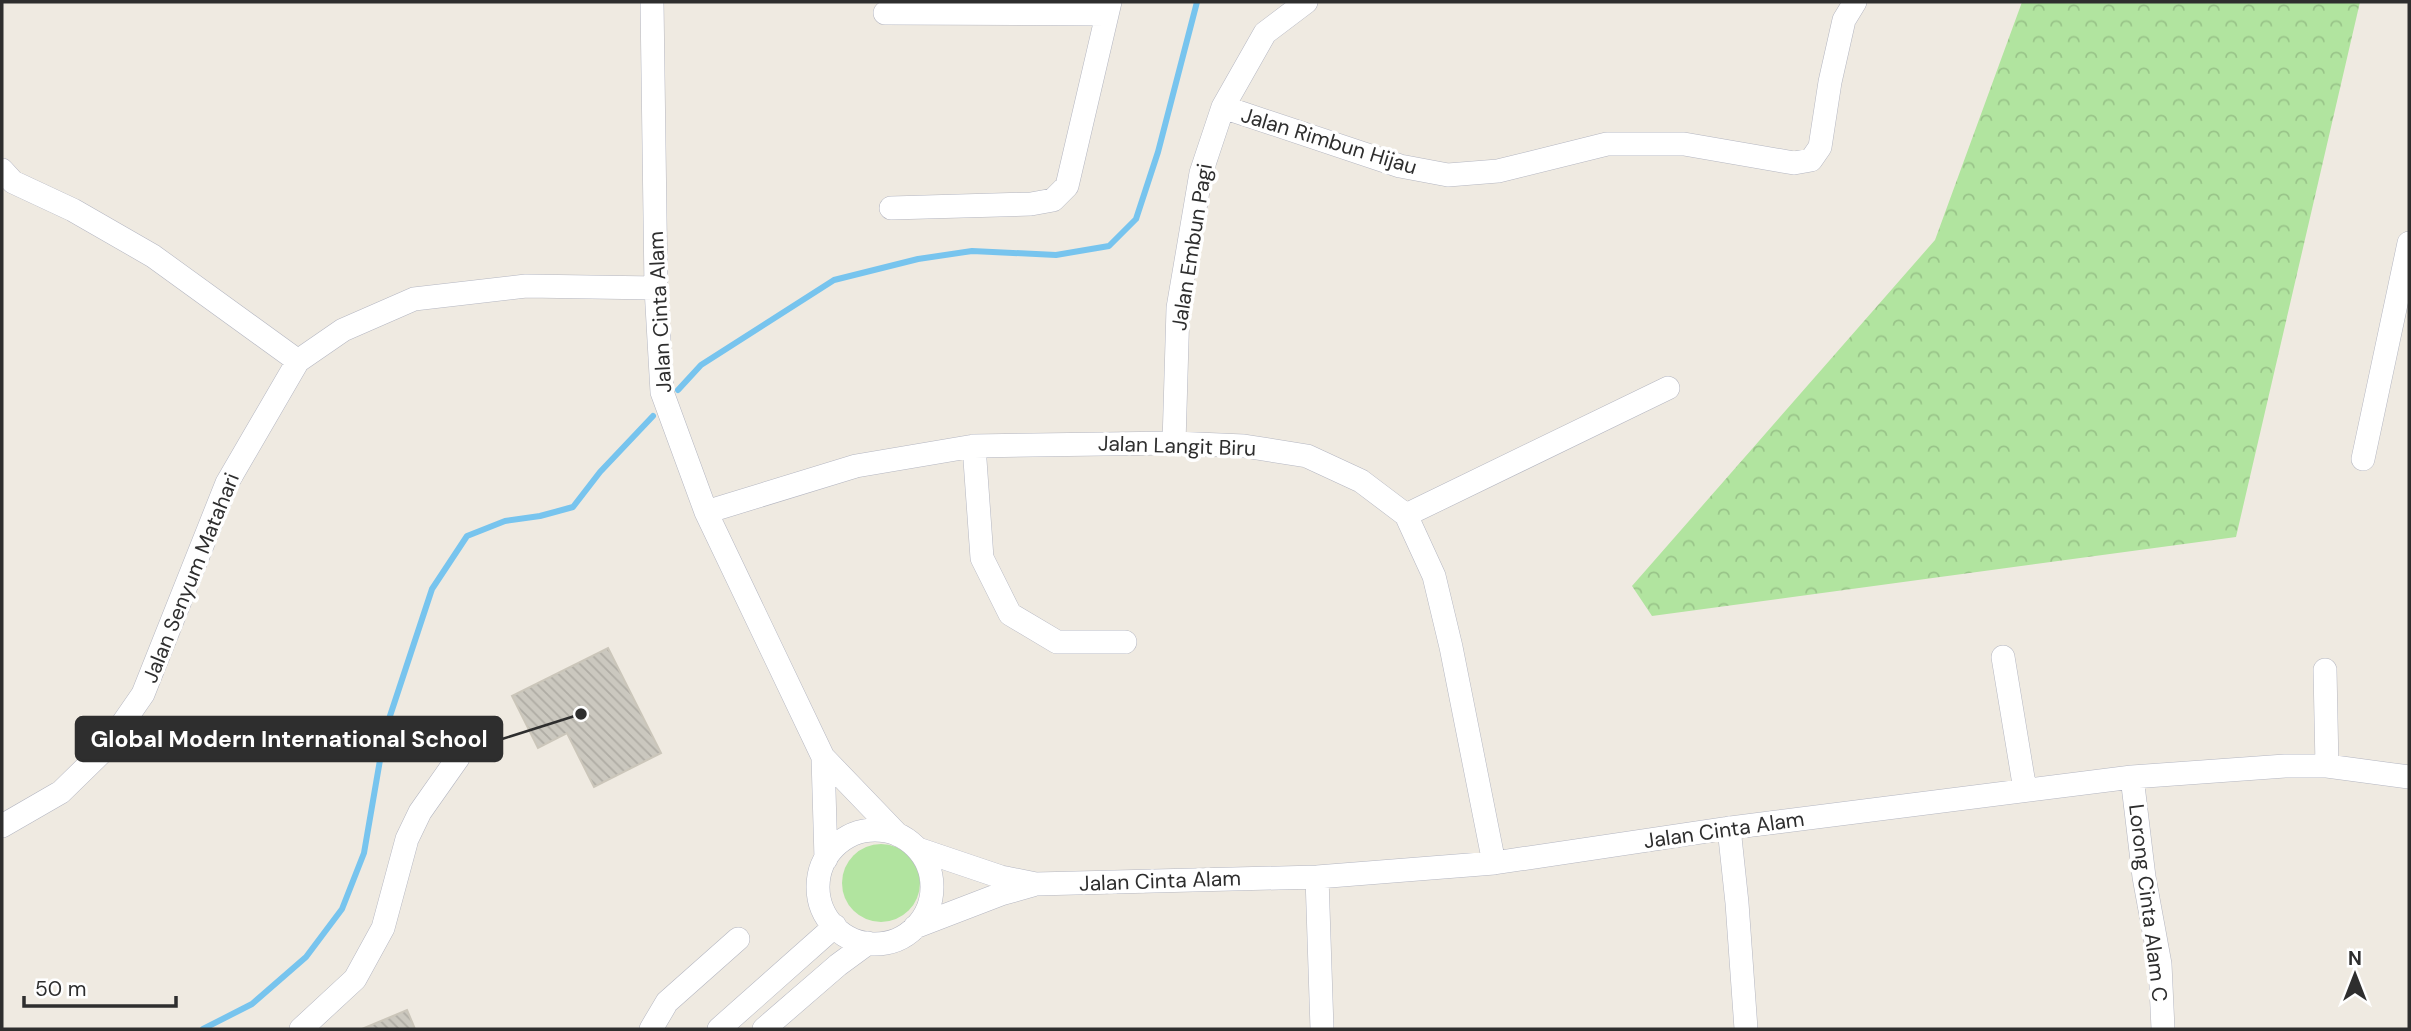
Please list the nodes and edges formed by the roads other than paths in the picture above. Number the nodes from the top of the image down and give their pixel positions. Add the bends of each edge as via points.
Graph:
1 (653, 2) edge
2 (1306, 2) edge
3 (1855, 2) edge
4 (1109, 8) edge
5 (885, 13) dead end
6 (1223, 107) junction
7 (2, 170) edge
8 (891, 208) dead end
9 (2409, 243) edge
10 (656, 288) junction
11 (298, 361) junction
12 (1668, 388) dead end
13 (1174, 443) junction
14 (974, 446) junction
15 (2362, 459) dead end
16 (706, 512) junction
17 (1406, 515) junction
18 (1125, 642) dead end
19 (2003, 657) dead end
20 (2325, 670) dead end
21 (823, 757) junction
22 (458, 758) dead end
23 (2327, 766) junction
24 (2132, 777) junction
25 (2409, 777) edge
26 (2025, 790) junction
27 (2, 826) edge
28 (1729, 828) junction
29 (898, 835) junction
30 (918, 849) junction
31 (826, 859) junction
32 (1494, 863) junction
33 (1317, 877) junction
34 (1036, 884) junction
35 (835, 926) junction
36 (915, 927) junction
37 (737, 939) dead end
38 (868, 943) junction
39 (301, 1029) edge
40 (651, 1029) edge
41 (719, 1029) edge
42 (764, 1029) edge
43 (1322, 1029) edge
44 (1746, 1029) edge
45 (2163, 1029) edge

1 - 10 street, Jalan Cinta Alam
2 - 6 street, Jalan Embun Pagi via 1265,33
3 - 6 street, Jalan Rimbun Hijau via 1844,20 1820,147 1811,160 1794,163 1684,144 1607,144 1498,171 1448,175 1400,166
4 - 5 street
4 - 8 street via 1067,186 1053,200
6 - 13 street, Jalan Embun Pagi via 1201,173 1178,308
7 - 11 street via 13,182 153,256
9 - 15 street
10 - 11 street, Jalan Senyum Matahari via 526,286 414,299 343,330
10 - 16 street, Jalan Cinta Alam via 662,392
11 - 27 street, Jalan Senyum Matahari via 227,483 143,694 105,749 61,792
12 - 17 street
13 - 14 street, Jalan Langit Biru
13 - 17 street, Jalan Langit Biru via 1244,446 1307,456 1361,481
14 - 16 street, Jalan Langit Biru via 856,466
14 - 18 street via 982,558 1010,614 1057,642
16 - 21 street, Jalan Cinta Alam
17 - 32 street, Jalan Langit Biru via 1434,576
19 - 26 street
20 - 23 street
21 - 29 street, Jalan Cinta Alam
21 - 31 street, Jalan Cinta Alam
22 - 39 street via 407,839 383,928 355,979
23 - 24 street, Jalan Cinta Alam
23 - 25 street, Jalan Cinta Alam
24 - 26 street, Jalan Cinta Alam
24 - 45 street, Lorong Cinta Alam C via 2160,964
26 - 28 street, Jalan Cinta Alam
28 - 32 street, Jalan Cinta Alam
28 - 44 street
29 - 30 street
29 - 31 street via 875,830 851,835
30 - 34 street, Jalan Cinta Alam
30 - 36 street via 931,874 932,889 924,916
31 - 35 street via 819,894
32 - 33 street, Jalan Cinta Alam
33 - 34 street, Jalan Cinta Alam
33 - 43 street
34 - 36 street, Jalan Cinta Alam
35 - 38 street
35 - 41 street
36 - 38 street via 893,940
37 - 40 street via 667,1002
38 - 42 street

